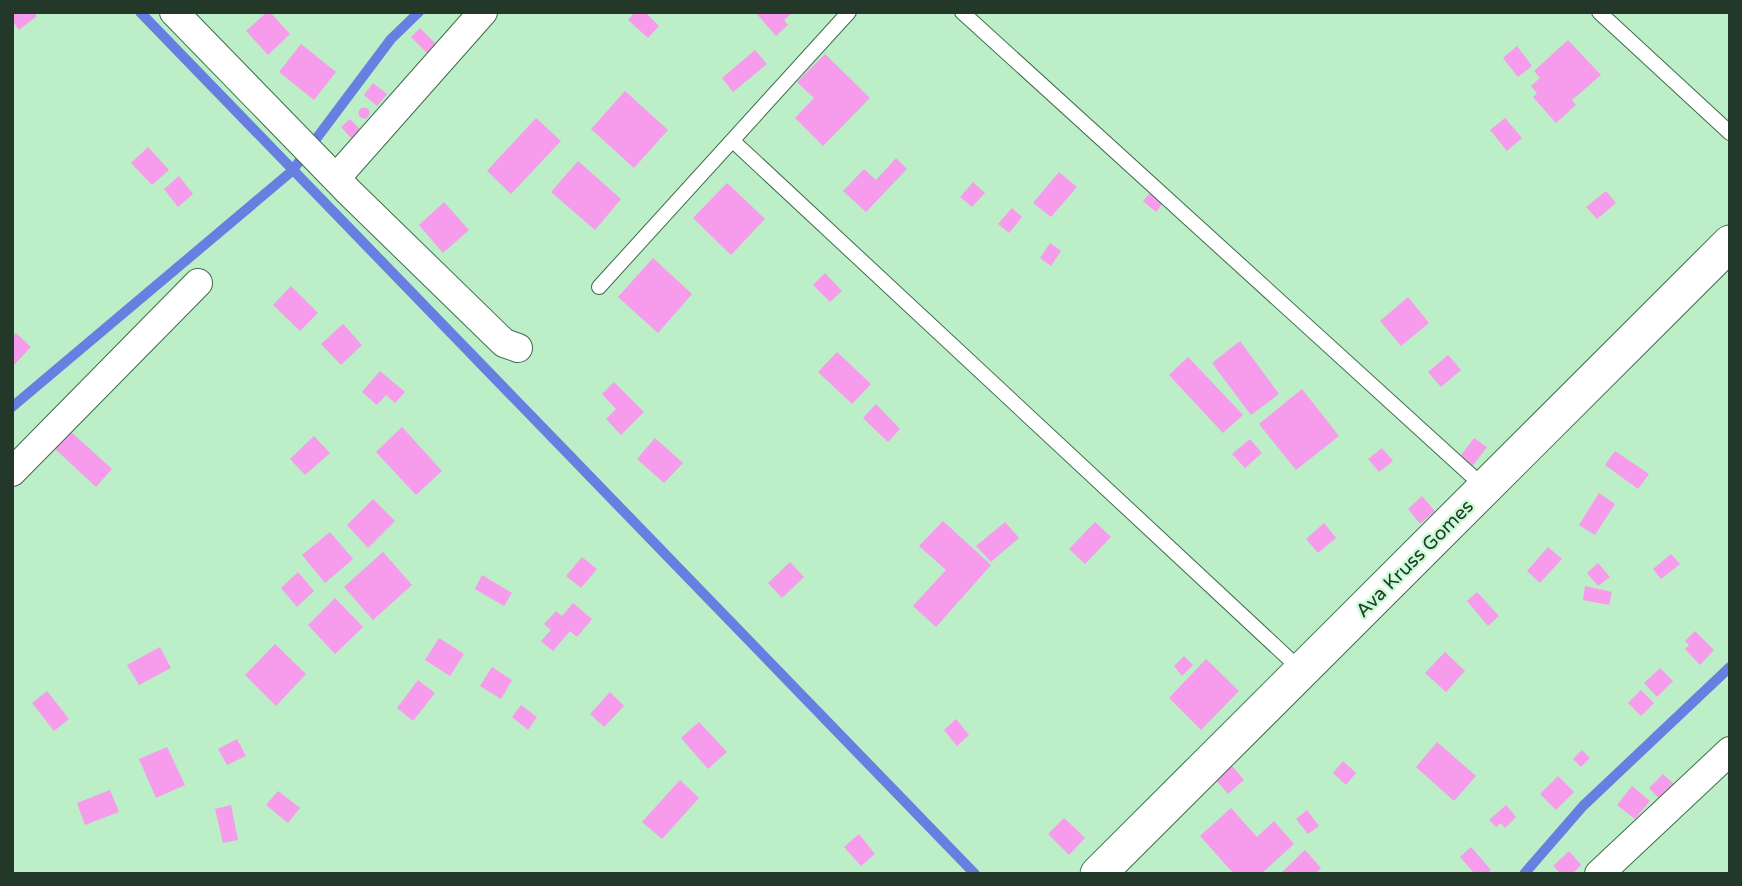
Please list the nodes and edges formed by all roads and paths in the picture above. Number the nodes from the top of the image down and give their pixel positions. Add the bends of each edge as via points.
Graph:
1 (174, 12) edge
2 (483, 12) edge
3 (849, 12) edge
4 (962, 12) edge
5 (1599, 12) edge
6 (1730, 132) edge
7 (733, 141) junction
8 (337, 177) junction
9 (1730, 243) edge
10 (198, 283) dead end
11 (599, 287) dead end
12 (519, 348) dead end
13 (12, 472) edge
14 (1485, 488) junction
15 (1301, 670) junction
16 (1730, 751) edge
17 (1098, 874) edge
18 (1599, 874) edge

1 - 8 street
2 - 8 street
3 - 7 lane
4 - 14 lane
5 - 6 lane
7 - 11 lane
7 - 15 lane
8 - 12 street via 504,343
9 - 14 street, Ava Kruss Gomes
10 - 13 street
14 - 15 street, Ava Kruss Gomes
15 - 17 street, Ava Kruss Gomes
16 - 18 street

